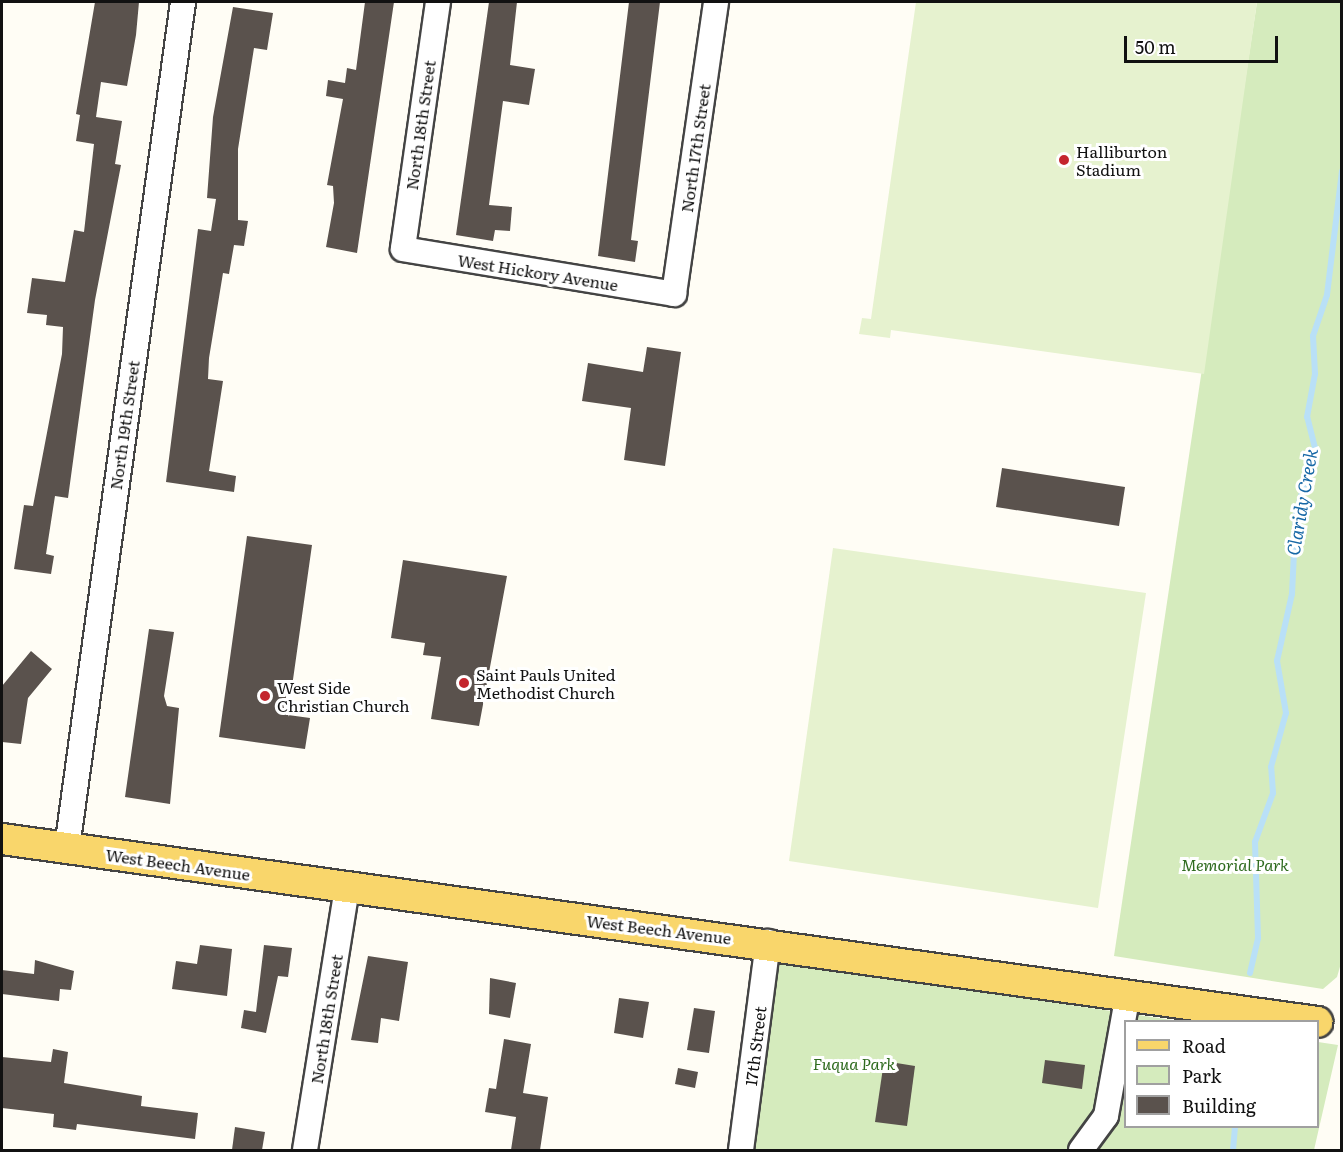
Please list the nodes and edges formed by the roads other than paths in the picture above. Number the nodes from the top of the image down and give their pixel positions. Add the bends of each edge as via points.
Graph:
1 (183, 2) edge
2 (438, 2) edge
3 (717, 2) edge
4 (402, 249) joint
5 (674, 294) joint
6 (2, 839) edge
7 (67, 848) junction
8 (347, 888) junction
9 (768, 942) junction
10 (1128, 994) junction
11 (1304, 1020) edge
12 (1319, 1022) edge
13 (1341, 1025) edge
14 (306, 1150) edge
15 (741, 1150) edge
16 (1081, 1150) edge

1 - 7 street, North 19th Street
2 - 4 street, North 18th Street
3 - 5 street, North 17th Street
4 - 5 street, West Hickory Avenue
6 - 7 main road, West Beech Avenue
7 - 8 main road, West Beech Avenue
8 - 9 main road, West Beech Avenue
8 - 14 street, North 18th Street
9 - 10 main road, West Beech Avenue
9 - 15 street, 17th Street
10 - 11 main road, West Beech Avenue
10 - 16 street via 1106,1116
12 - 13 main road, West Beech Avenue

